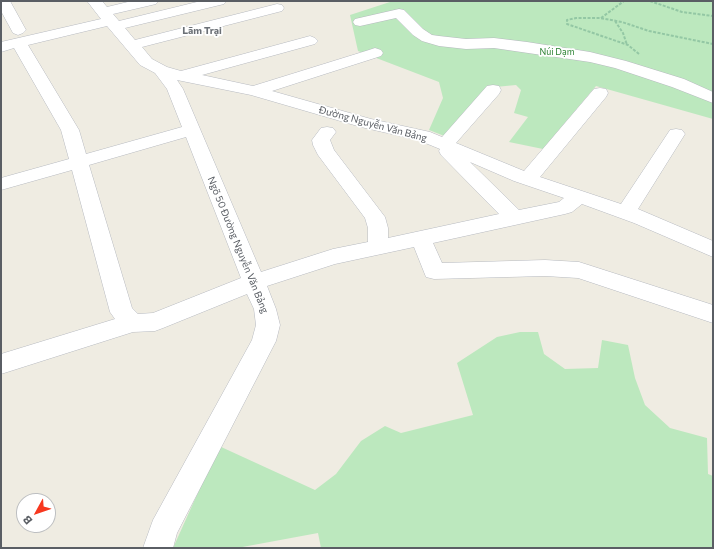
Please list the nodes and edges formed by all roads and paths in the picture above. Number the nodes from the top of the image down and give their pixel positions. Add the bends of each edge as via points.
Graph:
1 (3, 1) edge
2 (151, 1) edge
3 (219, 1) edge
4 (624, 1) edge
5 (650, 1) edge
6 (277, 8) dead end
7 (106, 15) edge
8 (713, 16) edge
9 (600, 18) junction
10 (614, 21) junction
11 (360, 22) dead end
12 (13, 40) edge
13 (310, 41) dead end
14 (713, 44) edge
15 (132, 45) junction
16 (628, 45) junction
17 (375, 53) dead end
18 (170, 73) junction
19 (655, 76) junction
20 (493, 90) dead end
21 (254, 91) junction
22 (600, 93) dead end
23 (713, 98) edge
24 (192, 130) junction
25 (327, 132) dead end
26 (676, 134) dead end
27 (442, 144) junction
28 (80, 162) junction
29 (528, 179) junction
30 (1, 184) edge
31 (580, 196) junction
32 (626, 212) junction
33 (515, 218) junction
34 (421, 238) junction
35 (380, 247) junction
36 (713, 250) edge
37 (254, 282) junction
38 (713, 314) edge
39 (133, 323) junction
40 (1, 364) edge
41 (158, 548) edge

1 - 12 street
2 - 7 street
3 - 7 street
4 - 9 path
5 - 8 path via 682,12
6 - 15 street
7 - 12 street
7 - 15 street, Đường Nguyễn Văn Bảng
9 - 10 path
9 - 16 path via 576,18 567,20 567,24
10 - 14 path
10 - 16 path
11 - 19 street via 399,13 418,32 439,41 466,44 494,43 590,57
12 - 28 street via 70,130
13 - 18 street
15 - 18 street, Đường Nguyễn Văn Bảng via 146,62
16 - 19 path via 655,70
17 - 21 street
18 - 21 street, Đường Nguyễn Văn Bảng
18 - 24 street, Ngõ 50 Đường Nguyễn Văn Bảng
19 - 23 street
20 - 27 street
21 - 27 street, Đường Nguyễn Văn Bảng via 367,123 424,136
22 - 29 street
24 - 28 street
24 - 37 street, Ngõ 50 Đường Nguyễn Văn Bảng
25 - 35 street via 321,140 322,145 375,217
26 - 32 street
27 - 29 street, Đường Nguyễn Văn Bảng
27 - 33 street
28 - 30 street
28 - 39 street via 122,312
29 - 31 street, Đường Nguyễn Văn Bảng
31 - 32 street, Đường Nguyễn Văn Bảng
31 - 33 street via 565,207
32 - 36 street, Đường Nguyễn Văn Bảng
33 - 34 street
34 - 35 street
34 - 38 street via 434,271 545,268 579,270
35 - 37 street via 333,257
37 - 39 street via 155,322
37 - 41 street, Ngõ 50 Đường Nguyễn Văn Bảng via 268,317 267,333 163,530
39 - 40 street

